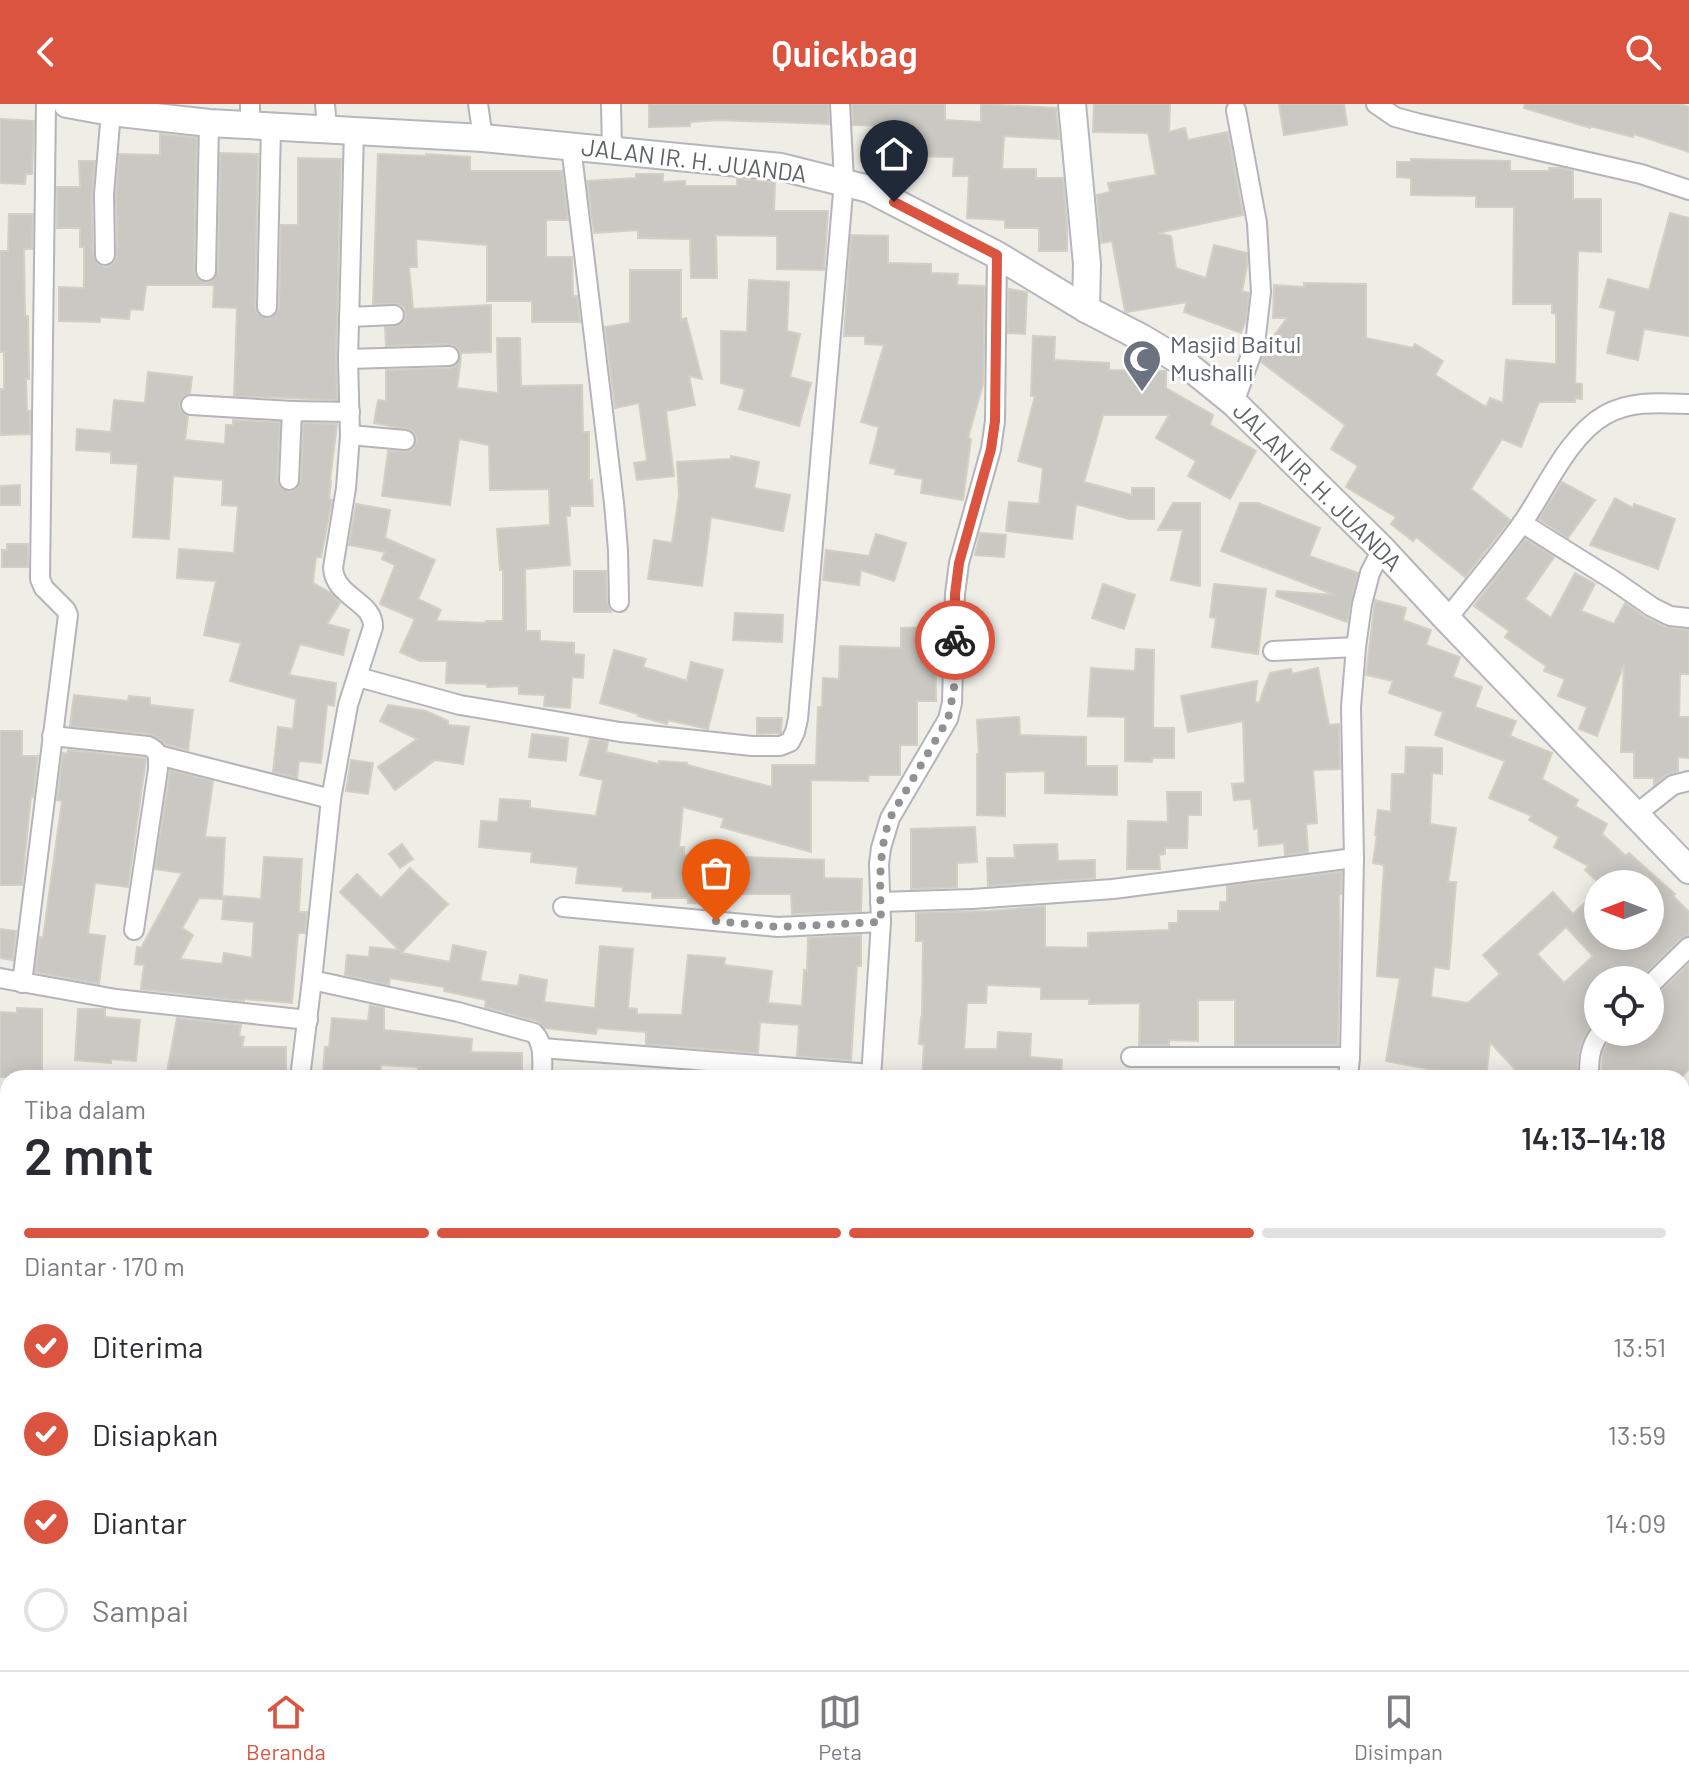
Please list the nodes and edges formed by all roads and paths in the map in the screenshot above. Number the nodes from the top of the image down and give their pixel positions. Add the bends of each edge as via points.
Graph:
1 (46, 104) edge
2 (67, 104) edge
3 (478, 104) edge
4 (611, 104) edge
5 (840, 104) edge
6 (1072, 104) edge
7 (1376, 104) edge
8 (1236, 110) dead end
9 (111, 112) junction
10 (326, 117) edge
11 (257, 118) edge
12 (209, 123) junction
13 (354, 131) junction
14 (483, 138) junction
15 (571, 146) junction
16 (612, 150) junction
17 (844, 181) junction
18 (1689, 190) edge
19 (105, 255) dead end
20 (997, 255) junction
21 (206, 271) dead end
22 (267, 307) dead end
23 (1086, 309) junction
24 (394, 315) dead end
25 (349, 317) junction
26 (449, 356) dead end
27 (348, 359) junction
28 (1234, 403) junction
29 (1689, 404) edge
30 (191, 405) dead end
31 (292, 411) junction
32 (350, 412) junction
33 (350, 435) junction
34 (405, 440) dead end
35 (289, 480) dead end
36 (1522, 523) junction
37 (1382, 549) junction
38 (619, 602) dead end
39 (1689, 618) edge
40 (1447, 619) junction
41 (1356, 647) junction
42 (1273, 651) dead end
43 (358, 677) junction
44 (52, 736) junction
45 (158, 755) junction
46 (1689, 781) edge
47 (331, 799) junction
48 (1635, 815) junction
49 (1354, 858) junction
50 (1689, 870) edge
51 (880, 902) junction
52 (563, 907) dead end
53 (881, 922) junction
54 (134, 930) dead end
55 (1689, 947) edge
56 (1664, 971) edge
57 (0, 978) edge
58 (312, 980) junction
59 (22, 983) junction
60 (308, 1020) junction
61 (1592, 1046) edge
62 (542, 1048) junction
63 (1131, 1057) dead end
64 (1350, 1057) junction
65 (301, 1070) edge
66 (542, 1070) edge
67 (800, 1070) edge
68 (871, 1070) edge
69 (1349, 1070) edge
70 (1589, 1070) edge

1 - 44 street via 40,579 68,615
2 - 9 main road, JALAN IR. H. JUANDA
3 - 14 street
4 - 16 street
5 - 17 street
6 - 23 main road via 1087,264
7 - 18 street via 1395,117
8 - 28 street via 1257,223 1261,292 1255,344
9 - 12 main road, JALAN IR. H. JUANDA
9 - 19 street
10 - 11 main road, JALAN IR. H. JUANDA
10 - 13 main road, JALAN IR. H. JUANDA
11 - 12 main road, JALAN IR. H. JUANDA
11 - 22 street
12 - 21 street
13 - 14 main road, JALAN IR. H. JUANDA
13 - 25 street
14 - 15 main road, JALAN IR. H. JUANDA
15 - 16 main road, JALAN IR. H. JUANDA
15 - 38 street via 614,503
16 - 17 main road, JALAN IR. H. JUANDA via 781,167
17 - 20 main road, JALAN IR. H. JUANDA
17 - 43 street via 798,719 790,742 752,746 620,732 460,705
20 - 23 main road, JALAN IR. H. JUANDA
20 - 51 street via 995,421 959,563 952,703 885,831
23 - 28 main road, JALAN IR. H. JUANDA via 1187,365
24 - 25 street
25 - 27 street
26 - 27 street
27 - 32 street
28 - 37 main road, JALAN IR. H. JUANDA
29 - 36 street via 1651,402 1604,415 1571,447
30 - 31 street
31 - 32 street
31 - 35 street
32 - 33 street
33 - 34 street
33 - 43 street via 333,578 373,620
36 - 39 street via 1652,607
36 - 40 street
37 - 40 main road, JALAN IR. H. JUANDA
37 - 41 street via 1370,573
40 - 48 main road, JALAN IR. H. JUANDA
41 - 42 street
41 - 49 street via 1351,707
43 - 47 street
44 - 45 street via 148,746
44 - 59 street
45 - 47 street
45 - 54 street
46 - 48 street via 1673,785
47 - 58 street
48 - 50 main road, JALAN IR. H. JUANDA
49 - 51 street via 1113,889
49 - 64 street
51 - 53 street
52 - 53 street via 778,927
53 - 68 street
55 - 56 street
57 - 59 street
58 - 60 street
58 - 62 street via 528,1031 539,1037
59 - 60 street
60 - 65 street
61 - 70 street
62 - 66 street
62 - 67 street
63 - 64 street
64 - 69 street

